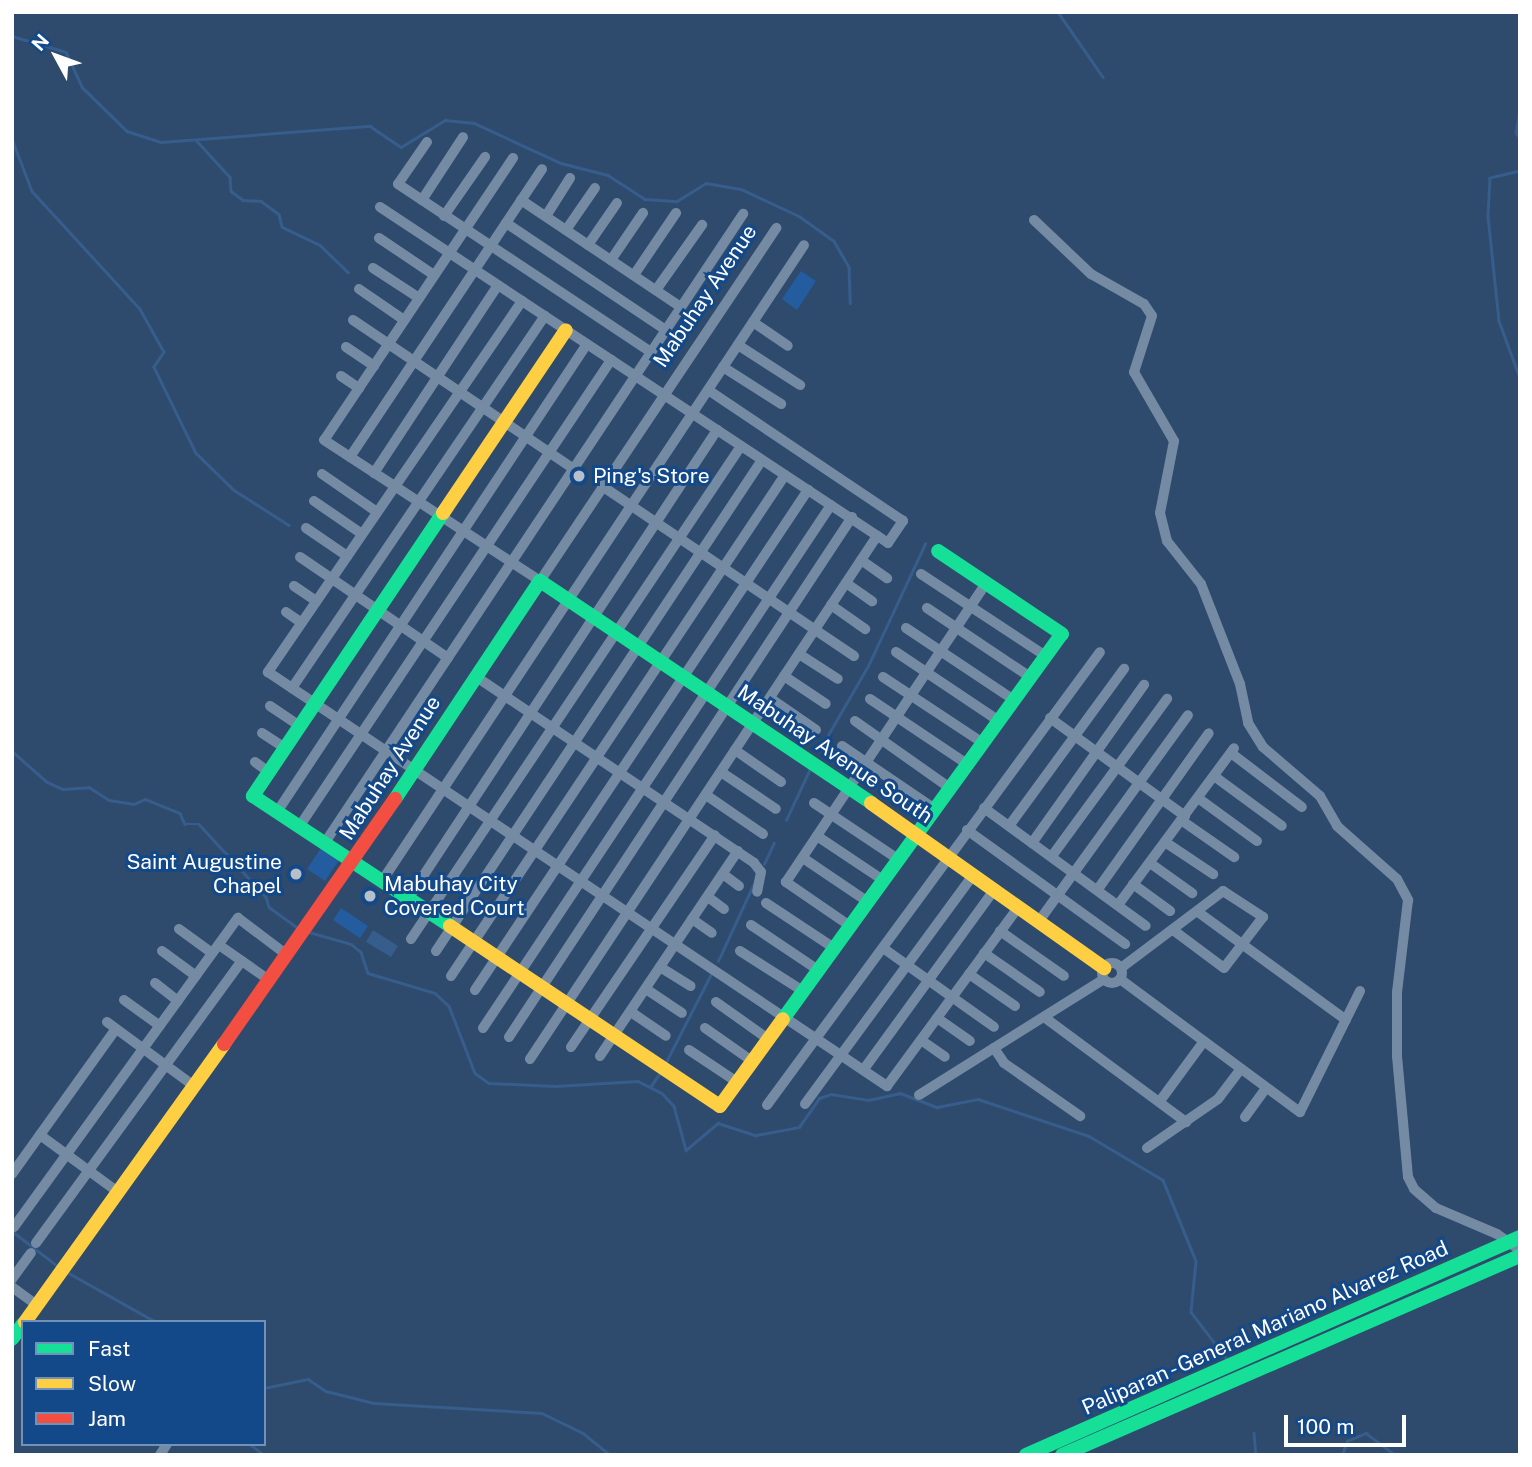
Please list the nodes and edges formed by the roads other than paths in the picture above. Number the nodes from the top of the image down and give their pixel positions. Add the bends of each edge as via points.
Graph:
1 (463, 137) dead end
2 (427, 142) dead end
3 (485, 157) dead end
4 (513, 158) dead end
5 (542, 169) dead end
6 (570, 178) dead end
7 (596, 188) dead end
8 (521, 200) junction
9 (422, 201) junction
10 (617, 203) dead end
11 (380, 207) dead end
12 (643, 213) dead end
13 (676, 213) dead end
14 (743, 214) dead end
15 (444, 216) junction
16 (546, 216) junction
17 (1034, 220) dead end
18 (506, 223) junction
19 (702, 225) dead end
20 (776, 228) dead end
21 (466, 230) junction
22 (566, 230) junction
23 (379, 238) dead end
24 (588, 245) junction
25 (804, 245) dead end
26 (490, 246) junction
27 (449, 253) junction
28 (611, 260) junction
29 (373, 268) dead end
30 (476, 270) junction
31 (434, 275) junction
32 (634, 275) junction
33 (498, 285) junction
34 (359, 289) dead end
35 (656, 290) junction
36 (419, 298) junction
37 (522, 301) junction
38 (681, 307) junction
39 (545, 316) junction
40 (353, 320) dead end
41 (404, 320) junction
42 (753, 322) junction
43 (566, 330) junction
44 (666, 330) junction
45 (388, 344) junction
46 (587, 344) junction
47 (738, 345) junction
48 (788, 346) dead end
49 (346, 347) dead end
50 (651, 352) junction
51 (611, 360) junction
52 (415, 361) junction
53 (374, 366) junction
54 (723, 367) junction
55 (341, 376) dead end
56 (635, 376) junction
57 (438, 377) junction
58 (800, 385) dead end
59 (359, 388) junction
60 (708, 390) junction
61 (460, 392) junction
62 (664, 395) junction
63 (780, 404) dead end
64 (484, 407) junction
65 (692, 414) junction
66 (506, 422) junction
67 (717, 430) junction
68 (528, 437) junction
69 (741, 446) junction
70 (549, 452) junction
71 (350, 457) junction
72 (762, 460) junction
73 (574, 469) junction
74 (374, 473) junction
75 (322, 474) dead end
76 (785, 475) junction
77 (395, 486) junction
78 (602, 486) junction
79 (808, 490) junction
80 (314, 501) dead end
81 (419, 503) junction
82 (831, 505) junction
83 (631, 506) junction
84 (377, 512) junction
85 (441, 516) junction
86 (852, 517) junction
87 (655, 522) junction
88 (306, 528) dead end
89 (464, 531) junction
90 (362, 534) junction
91 (877, 536) junction
92 (678, 537) junction
93 (486, 546) junction
94 (938, 551) dead end
95 (701, 552) junction
96 (347, 556) junction
97 (300, 557) dead end
98 (861, 560) junction
99 (512, 562) junction
100 (724, 568) junction
101 (921, 573) dead end
102 (332, 578) junction
103 (887, 578) dead end
104 (540, 581) junction
105 (746, 583) junction
106 (846, 583) junction
107 (986, 583) junction
108 (294, 586) dead end
109 (355, 595) junction
110 (766, 597) junction
111 (568, 600) junction
112 (316, 601) junction
113 (872, 601) dead end
114 (831, 605) junction
115 (971, 606) junction
116 (927, 608) dead end
117 (378, 611) junction
118 (791, 611) junction
119 (286, 612) dead end
120 (593, 617) junction
121 (302, 623) junction
122 (401, 626) junction
123 (906, 628) dead end
124 (956, 628) junction
125 (815, 629) junction
126 (865, 629) dead end
127 (615, 632) junction
128 (423, 641) junction
129 (638, 647) junction
130 (941, 651) junction
131 (896, 652) dead end
132 (1100, 652) dead end
133 (799, 654) junction
134 (854, 656) dead end
135 (1046, 656) junction
136 (448, 658) junction
137 (660, 662) junction
138 (1124, 669) dead end
139 (926, 672) junction
140 (475, 676) junction
141 (784, 676) junction
142 (883, 677) dead end
143 (1030, 677) junction
144 (683, 678) junction
145 (838, 679) dead end
146 (1144, 685) dead end
147 (292, 688) junction
148 (704, 692) junction
149 (505, 696) junction
150 (910, 696) junction
151 (770, 698) junction
152 (870, 699) dead end
153 (1167, 699) dead end
154 (1014, 700) junction
155 (317, 704) junction
156 (826, 704) dead end
157 (270, 706) dead end
158 (726, 706) junction
159 (530, 712) junction
160 (1188, 715) dead end
161 (896, 718) junction
162 (1050, 718) junction
163 (340, 719) junction
164 (855, 721) dead end
165 (999, 721) junction
166 (752, 724) junction
167 (301, 727) junction
168 (552, 727) junction
169 (816, 730) dead end
170 (262, 733) dead end
171 (1209, 733) dead end
172 (361, 734) junction
173 (1074, 735) junction
174 (881, 739) junction
175 (575, 742) junction
176 (983, 743) junction
177 (842, 746) dead end
178 (285, 748) junction
179 (387, 750) junction
180 (735, 750) junction
181 (1096, 751) junction
182 (597, 757) junction
183 (255, 762) dead end
184 (866, 762) junction
185 (967, 764) junction
186 (1117, 766) junction
187 (415, 768) junction
188 (269, 772) junction
189 (721, 772) junction
190 (621, 773) junction
191 (1214, 776) junction
192 (780, 782) dead end
193 (1139, 782) junction
194 (642, 787) junction
195 (444, 788) junction
196 (849, 788) junction
197 (950, 788) junction
198 (706, 794) junction
199 (1198, 798) junction
200 (1161, 799) junction
201 (666, 803) junction
202 (814, 803) dead end
203 (469, 805) junction
204 (1302, 807) dead end
205 (984, 808) junction
206 (776, 809) dead end
207 (935, 809) junction
208 (277, 812) junction
209 (832, 814) junction
210 (1183, 818) junction
211 (690, 819) junction
212 (492, 820) junction
213 (1009, 826) junction
214 (1282, 826) dead end
215 (299, 827) junction
216 (967, 830) junction
217 (762, 834) dead end
218 (916, 834) junction
219 (513, 835) junction
220 (715, 835) junction
221 (817, 836) junction
222 (1256, 841) dead end
223 (1165, 842) junction
224 (1032, 843) junction
225 (324, 844) junction
226 (537, 851) junction
227 (738, 851) junction
228 (949, 855) junction
229 (1052, 856) junction
230 (1234, 857) dead end
231 (803, 858) junction
232 (898, 859) junction
233 (353, 863) junction
234 (1150, 863) junction
235 (559, 866) junction
236 (974, 873) junction
237 (1074, 873) junction
238 (723, 874) junction
239 (1213, 874) dead end
240 (580, 880) junction
241 (883, 880) junction
242 (382, 881) junction
243 (1133, 884) junction
244 (739, 887) dead end
245 (995, 889) junction
246 (1098, 890) junction
247 (757, 892) dead end
248 (1192, 893) dead end
249 (604, 895) junction
250 (1058, 896) junction
251 (708, 897) junction
252 (408, 899) junction
253 (867, 902) junction
254 (766, 903) dead end
255 (1118, 905) junction
256 (1019, 906) junction
257 (724, 909) dead end
258 (1170, 911) dead end
259 (428, 912) junction
260 (628, 912) junction
261 (1198, 912) junction
262 (692, 919) junction
263 (1040, 921) junction
264 (751, 925) dead end
265 (850, 926) junction
266 (1146, 926) dead end
267 (453, 928) junction
268 (179, 929) dead end
269 (653, 929) junction
270 (1173, 930) junction
271 (1000, 931) junction
272 (712, 933) dead end
273 (411, 939) dead end
274 (476, 943) junction
275 (676, 943) junction
276 (1125, 944) dead end
277 (1243, 945) junction
278 (834, 948) junction
279 (883, 948) junction
280 (215, 949) junction
281 (162, 951) dead end
282 (436, 951) dead end
283 (740, 951) dead end
284 (984, 953) junction
285 (287, 955) junction
286 (498, 958) junction
287 (242, 961) junction
288 (907, 965) junction
289 (660, 967) junction
290 (1121, 968) junction
291 (818, 970) junction
292 (520, 972) junction
293 (969, 974) junction
294 (1104, 974) junction
295 (196, 975) junction
296 (451, 976) dead end
297 (1064, 976) dead end
298 (269, 979) junction
299 (1120, 979) junction
300 (929, 980) junction
301 (155, 983) dead end
302 (690, 986) dead end
303 (542, 987) junction
304 (646, 989) junction
305 (475, 990) dead end
306 (803, 991) junction
307 (1360, 991) dead end
308 (1040, 992) dead end
309 (953, 996) junction
310 (124, 1000) dead end
311 (178, 1001) junction
312 (716, 1002) dead end
313 (568, 1004) junction
314 (1015, 1006) dead end
315 (631, 1012) junction
316 (681, 1013) dead end
317 (786, 1015) junction
318 (1044, 1017) junction
319 (937, 1018) junction
320 (592, 1020) junction
321 (1346, 1020) junction
322 (107, 1023) dead end
323 (160, 1026) junction
324 (994, 1027) dead end
325 (483, 1028) dead end
326 (705, 1028) dead end
327 (116, 1029) junction
328 (615, 1035) junction
329 (666, 1036) dead end
330 (819, 1036) junction
331 (509, 1037) dead end
332 (768, 1039) junction
333 (921, 1040) junction
334 (970, 1041) dead end
335 (1204, 1041) junction
336 (571, 1047) dead end
337 (994, 1048) junction
338 (143, 1049) junction
339 (690, 1050) dead end
340 (842, 1054) junction
341 (600, 1056) dead end
342 (945, 1057) dead end
343 (530, 1059) dead end
344 (752, 1061) junction
345 (166, 1066) junction
346 (864, 1069) junction
347 (1241, 1069) junction
348 (737, 1082) junction
349 (194, 1086) junction
350 (1266, 1088) junction
351 (919, 1095) dead end
352 (1160, 1101) junction
353 (805, 1104) dead end
354 (767, 1105) dead end
355 (1080, 1116) dead end
356 (1245, 1117) dead end
357 (1186, 1122) junction
358 (40, 1135) junction
359 (1147, 1148) dead end
360 (66, 1154) junction
361 (90, 1171) junction
362 (12, 1174) edge
363 (118, 1192) junction
364 (13, 1227) edge
365 (1517, 1244) edge
366 (1520, 1256) edge
367 (12, 1279) edge
368 (12, 1287) edge
369 (37, 1305) junction
370 (26, 1320) edge
371 (1212, 1381) junction
372 (1026, 1455) edge
373 (1062, 1455) edge

1 - 9 street
2 - 9 street via 398,184
3 - 15 street
4 - 21 street
5 - 8 street
6 - 16 street
7 - 22 street
8 - 16 street
8 - 18 street
9 - 15 street
10 - 24 street
11 - 27 street
12 - 28 street
13 - 32 street
14 - 38 street
15 - 21 street
16 - 22 street
17 - 365 street via 1091,274 1144,304 1152,316 1134,372 1174,441 1160,513 1167,541 1201,584 1240,684 1248,723 1263,747 1320,796 1337,826 1397,879 1408,901 1397,992 1396,1056 1408,1177 1414,1189 1436,1208
18 - 26 street
18 - 44 street
19 - 35 street
20 - 62 street, Mabuhay Avenue
21 - 26 street
21 - 27 street
22 - 24 street
23 - 31 street
24 - 28 street
25 - 42 street
26 - 30 street
26 - 50 street
27 - 30 street
27 - 31 street
28 - 32 street
29 - 36 street
30 - 33 street
30 - 52 street
31 - 36 street
32 - 35 street
33 - 37 street
33 - 57 street
34 - 41 street
35 - 38 street
36 - 41 street
37 - 39 street
37 - 61 street
38 - 44 street
39 - 43 street
39 - 64 street
40 - 45 street
41 - 45 street
42 - 47 street
42 - 48 street
43 - 46 street
43 - 66 street
44 - 50 street
45 - 52 street
45 - 53 street
46 - 51 street
46 - 68 street
47 - 54 street
47 - 58 street
49 - 53 street
50 - 56 street
51 - 56 street
51 - 70 street
52 - 57 street
52 - 71 street
53 - 59 street
54 - 60 street
54 - 63 street
55 - 59 street
56 - 62 street
56 - 73 street
57 - 61 street
57 - 74 street
59 - 71 street via 324,440
60 - 65 street
60 - 91 street via 903,521 888,542
61 - 64 street
61 - 77 street
62 - 65 street
62 - 78 street, Mabuhay Avenue
64 - 66 street
64 - 81 street
65 - 67 street
65 - 83 street
66 - 68 street
66 - 85 street
67 - 69 street
67 - 87 street
68 - 70 street
68 - 89 street
69 - 72 street
69 - 92 street
70 - 73 street
70 - 93 street
71 - 74 street
72 - 76 street
72 - 95 street
73 - 99 street
74 - 77 street
75 - 84 street
76 - 79 street
76 - 100 street
77 - 81 street
77 - 84 street
78 - 83 street
78 - 104 street, Mabuhay Avenue
79 - 82 street
79 - 105 street
80 - 90 street
81 - 85 street
81 - 109 street
82 - 86 street
82 - 110 street
83 - 87 street
83 - 111 street
84 - 90 street
85 - 89 street
85 - 117 street
86 - 91 street
86 - 118 street
87 - 92 street
87 - 120 street
88 - 96 street
89 - 93 street
89 - 122 street
90 - 96 street
91 - 98 street
92 - 95 street
92 - 127 street
93 - 99 street
93 - 128 street
94 - 107 street
95 - 100 street
95 - 129 street
96 - 102 street
97 - 102 street
98 - 103 street
98 - 106 street
99 - 104 street
99 - 136 street
100 - 105 street
100 - 137 street
101 - 115 street
102 - 109 street
102 - 112 street
104 - 111 street, Mabuhay Avenue South
104 - 140 street, Mabuhay Avenue
105 - 110 street
105 - 144 street
106 - 113 street
106 - 114 street
107 - 115 street
107 - 135 street via 1062,634
108 - 112 street
109 - 117 street
109 - 147 street
110 - 118 street
110 - 148 street
111 - 120 street, Mabuhay Avenue South
111 - 149 street
112 - 121 street
114 - 125 street
114 - 126 street
115 - 124 street
115 - 135 street
116 - 124 street
117 - 122 street
117 - 155 street
118 - 125 street
118 - 158 street
119 - 121 street
120 - 127 street, Mabuhay Avenue South
120 - 159 street
121 - 147 street via 268,672
122 - 128 street
122 - 163 street
123 - 130 street
124 - 130 street
124 - 143 street
125 - 133 street
125 - 134 street
127 - 129 street, Mabuhay Avenue South
127 - 168 street
128 - 136 street
128 - 172 street
129 - 137 street, Mabuhay Avenue South
129 - 175 street
130 - 139 street
130 - 154 street
131 - 139 street
132 - 162 street
133 - 141 street
133 - 145 street
135 - 143 street
136 - 179 street
137 - 144 street, Mabuhay Avenue South
137 - 182 street
138 - 173 street
139 - 150 street
139 - 165 street
140 - 149 street
140 - 187 street, Mabuhay Avenue
141 - 151 street
141 - 156 street
142 - 150 street
143 - 154 street
144 - 148 street, Mabuhay Avenue South
144 - 190 street
146 - 181 street
147 - 155 street
148 - 158 street, Mabuhay Avenue South
148 - 194 street
149 - 159 street
149 - 195 street
150 - 161 street
150 - 176 street
151 - 166 street
151 - 169 street
152 - 161 street
153 - 186 street
154 - 165 street
155 - 163 street
155 - 167 street
157 - 167 street
158 - 166 street, Mabuhay Avenue South
158 - 201 street
159 - 168 street
159 - 203 street
160 - 193 street
161 - 174 street
161 - 185 street
162 - 173 street
162 - 205 street
163 - 172 street
163 - 208 street
164 - 174 street
165 - 176 street
166 - 180 street
166 - 196 street, Mabuhay Avenue South
167 - 178 street
168 - 175 street
168 - 212 street
170 - 178 street
171 - 200 street
172 - 179 street
172 - 215 street
173 - 181 street
173 - 213 street
174 - 184 street
174 - 197 street
175 - 182 street
175 - 219 street
176 - 185 street
177 - 184 street
178 - 188 street
179 - 187 street
179 - 225 street
180 - 189 street
180 - 192 street
181 - 186 street
181 - 224 street
182 - 190 street
182 - 226 street
183 - 188 street
184 - 196 street
184 - 207 street
185 - 197 street
186 - 193 street
186 - 229 street
187 - 195 street
187 - 233 street, Mabuhay Avenue
188 - 208 street via 253,796
189 - 198 street
189 - 206 street
190 - 194 street
190 - 235 street
191 - 199 street
191 - 204 street via 1232,751
191 - 214 street
193 - 200 street
193 - 237 street
194 - 201 street
194 - 240 street
195 - 203 street
195 - 242 street
196 - 209 street
196 - 218 street, Mabuhay Avenue South
197 - 207 street
198 - 211 street
198 - 217 street
199 - 210 street
199 - 222 street
200 - 210 street
200 - 246 street
201 - 211 street
201 - 249 street
202 - 209 street
203 - 212 street
203 - 252 street
205 - 213 street
205 - 216 street
207 - 218 street
208 - 215 street
209 - 221 street
209 - 232 street
210 - 223 street
210 - 230 street
211 - 220 street
211 - 260 street
212 - 219 street
212 - 259 street
213 - 224 street
215 - 225 street
216 - 228 street
216 - 250 street
218 - 228 street, Mabuhay Avenue South
218 - 232 street
219 - 226 street
219 - 267 street
220 - 227 street
220 - 269 street
221 - 231 street
221 - 241 street
223 - 234 street
223 - 239 street
224 - 229 street
225 - 233 street
226 - 235 street
226 - 274 street
227 - 238 street
227 - 247 street via 759,867
228 - 236 street, Mabuhay Avenue South
228 - 279 street
229 - 237 street
231 - 253 street
231 - 265 street via 786,882
232 - 241 street
233 - 242 street
233 - 285 street, Mabuhay Avenue
234 - 243 street
234 - 248 street
235 - 240 street
235 - 286 street
236 - 245 street, Mabuhay Avenue South
236 - 288 street
237 - 246 street
237 - 250 street
238 - 244 street
238 - 251 street
240 - 249 street
240 - 292 street
241 - 253 street
242 - 252 street
243 - 255 street
243 - 258 street
245 - 256 street, Mabuhay Avenue South
245 - 300 street
246 - 255 street
249 - 260 street
249 - 303 street
250 - 263 street
250 - 276 street
251 - 257 street
251 - 262 street
252 - 259 street
253 - 265 street
254 - 278 street
255 - 266 street
256 - 263 street, Mabuhay Avenue South
256 - 271 street
259 - 267 street
259 - 273 street
260 - 269 street
260 - 313 street
261 - 270 street
261 - 277 street
261 - 277 street via 1223,891 1263,917
262 - 272 street
262 - 275 street
263 - 294 street, Mabuhay Avenue South
264 - 291 street
265 - 278 street
267 - 274 street
267 - 282 street
268 - 280 street
269 - 275 street
269 - 320 street
270 - 277 street via 1224,968
270 - 290 street
271 - 284 street
271 - 297 street
274 - 286 street
274 - 296 street
275 - 289 street
275 - 317 street
277 - 321 street
278 - 291 street
279 - 288 street
279 - 330 street
280 - 285 street via 238,918
280 - 287 street
280 - 295 street
281 - 295 street
283 - 306 street
284 - 293 street
284 - 308 street
285 - 298 street, Mabuhay Avenue
286 - 292 street
286 - 305 street
287 - 298 street
287 - 345 street
288 - 300 street
288 - 340 street
289 - 302 street
289 - 304 street
290 - 294 street via 1112,963
290 - 299 street
291 - 306 street
292 - 303 street
292 - 325 street
293 - 309 street
293 - 314 street
294 - 299 street via 1112,983
294 - 318 street
295 - 311 street
298 - 349 street, Mabuhay Avenue
299 - 335 street
300 - 309 street
300 - 346 street
301 - 311 street
303 - 313 street
303 - 331 street
304 - 315 street
304 - 316 street
306 - 317 street
307 - 321 street
309 - 319 street
309 - 324 street
310 - 323 street
311 - 323 street
312 - 332 street
313 - 320 street
313 - 343 street
315 - 328 street
315 - 329 street
317 - 330 street
317 - 332 street
318 - 337 street
318 - 352 street
319 - 333 street
319 - 334 street
320 - 328 street
320 - 336 street
321 - 350 street via 1300,1112
322 - 327 street
323 - 338 street
326 - 344 street
327 - 338 street
327 - 358 street
328 - 341 street
328 - 348 street via 720,1106
330 - 340 street
330 - 354 street
332 - 344 street
333 - 342 street
333 - 346 street via 887,1086
335 - 347 street
335 - 352 street
337 - 351 street
337 - 355 street via 1004,1063
338 - 345 street
338 - 360 street
339 - 348 street
340 - 346 street
340 - 353 street
344 - 348 street
345 - 349 street
345 - 361 street
347 - 350 street
347 - 357 street via 1218,1099
349 - 363 street, Mabuhay Avenue
350 - 356 street
352 - 357 street
357 - 359 street
358 - 360 street
358 - 362 street
360 - 361 street
360 - 364 street
361 - 363 street
361 - 367 street
363 - 369 street, Mabuhay Avenue
365 - 371 street, Paliparan - General Mariano Alvarez Road via 1263,1352
366 - 371 street, Paliparan - General Mariano Alvarez Road via 1273,1363
368 - 369 street
369 - 370 street, Mabuhay Avenue
371 - 372 street, Paliparan - General Mariano Alvarez Road
371 - 373 street, Paliparan - General Mariano Alvarez Road

